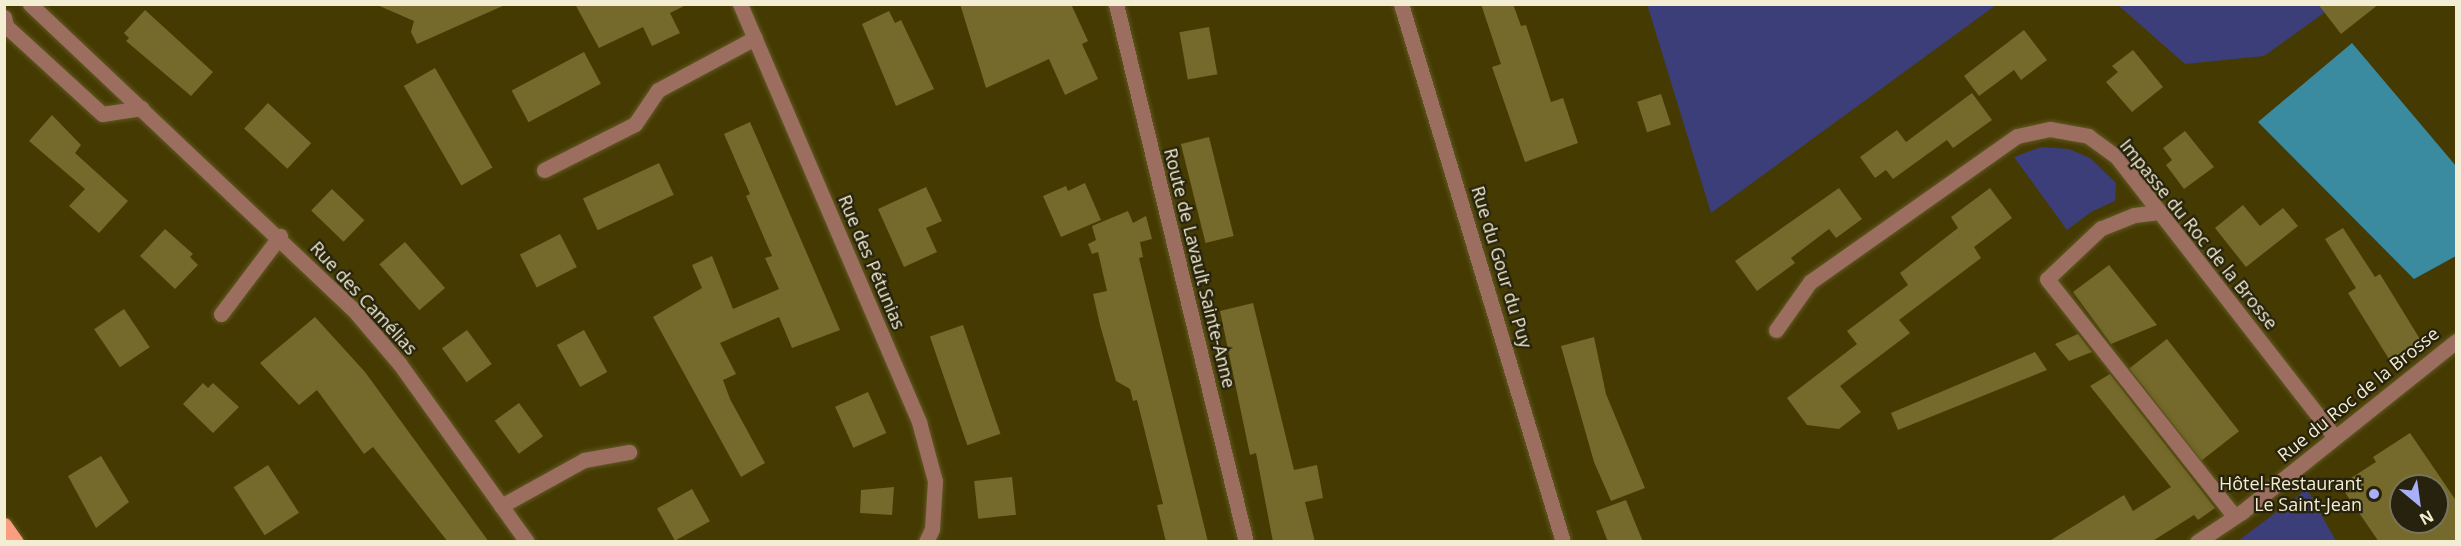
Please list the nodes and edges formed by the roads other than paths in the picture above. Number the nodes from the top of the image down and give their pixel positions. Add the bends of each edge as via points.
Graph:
1 (30, 4) edge
2 (740, 4) edge
3 (1116, 4) edge
4 (1401, 4) edge
5 (4, 17) edge
6 (755, 38) junction
7 (142, 108) junction
8 (544, 170) dead end
9 (2159, 212) junction
10 (280, 236) junction
11 (221, 314) dead end
12 (1776, 330) dead end
13 (2457, 341) edge
14 (2336, 437) junction
15 (629, 452) dead end
16 (501, 506) junction
17 (2234, 516) junction
18 (4, 525) edge
19 (16, 542) edge
20 (527, 542) edge
21 (926, 542) edge
22 (1246, 542) edge
23 (1563, 542) edge
24 (2197, 542) edge

1 - 7 street, Rue des Camélias
2 - 6 street, Rue des Pétunias
3 - 22 street, Route de Lavault Sainte-Anne
4 - 23 street, Rue du Gour du Puy
5 - 7 street via 6,26 102,114
6 - 8 street via 657,90 635,124
6 - 21 street, Rue des Pétunias via 919,422 935,481 932,529
7 - 10 street, Rue des Camélias
9 - 12 street, Impasse du Roc de la Brosse via 2116,156 2088,136 2050,129 2016,136 1809,282
9 - 14 street, Impasse du Roc de la Brosse
9 - 17 street via 2134,215 2101,228 2079,244 2047,279
10 - 11 street
10 - 16 street, Rue des Camélias via 353,309 399,363
13 - 14 street, Rue du Roc de la Brosse
14 - 17 street, Rue du Roc de la Brosse
15 - 16 street via 585,460
16 - 20 street, Rue des Camélias
17 - 24 street, Rue du Roc de la Brosse
18 - 19 main road

